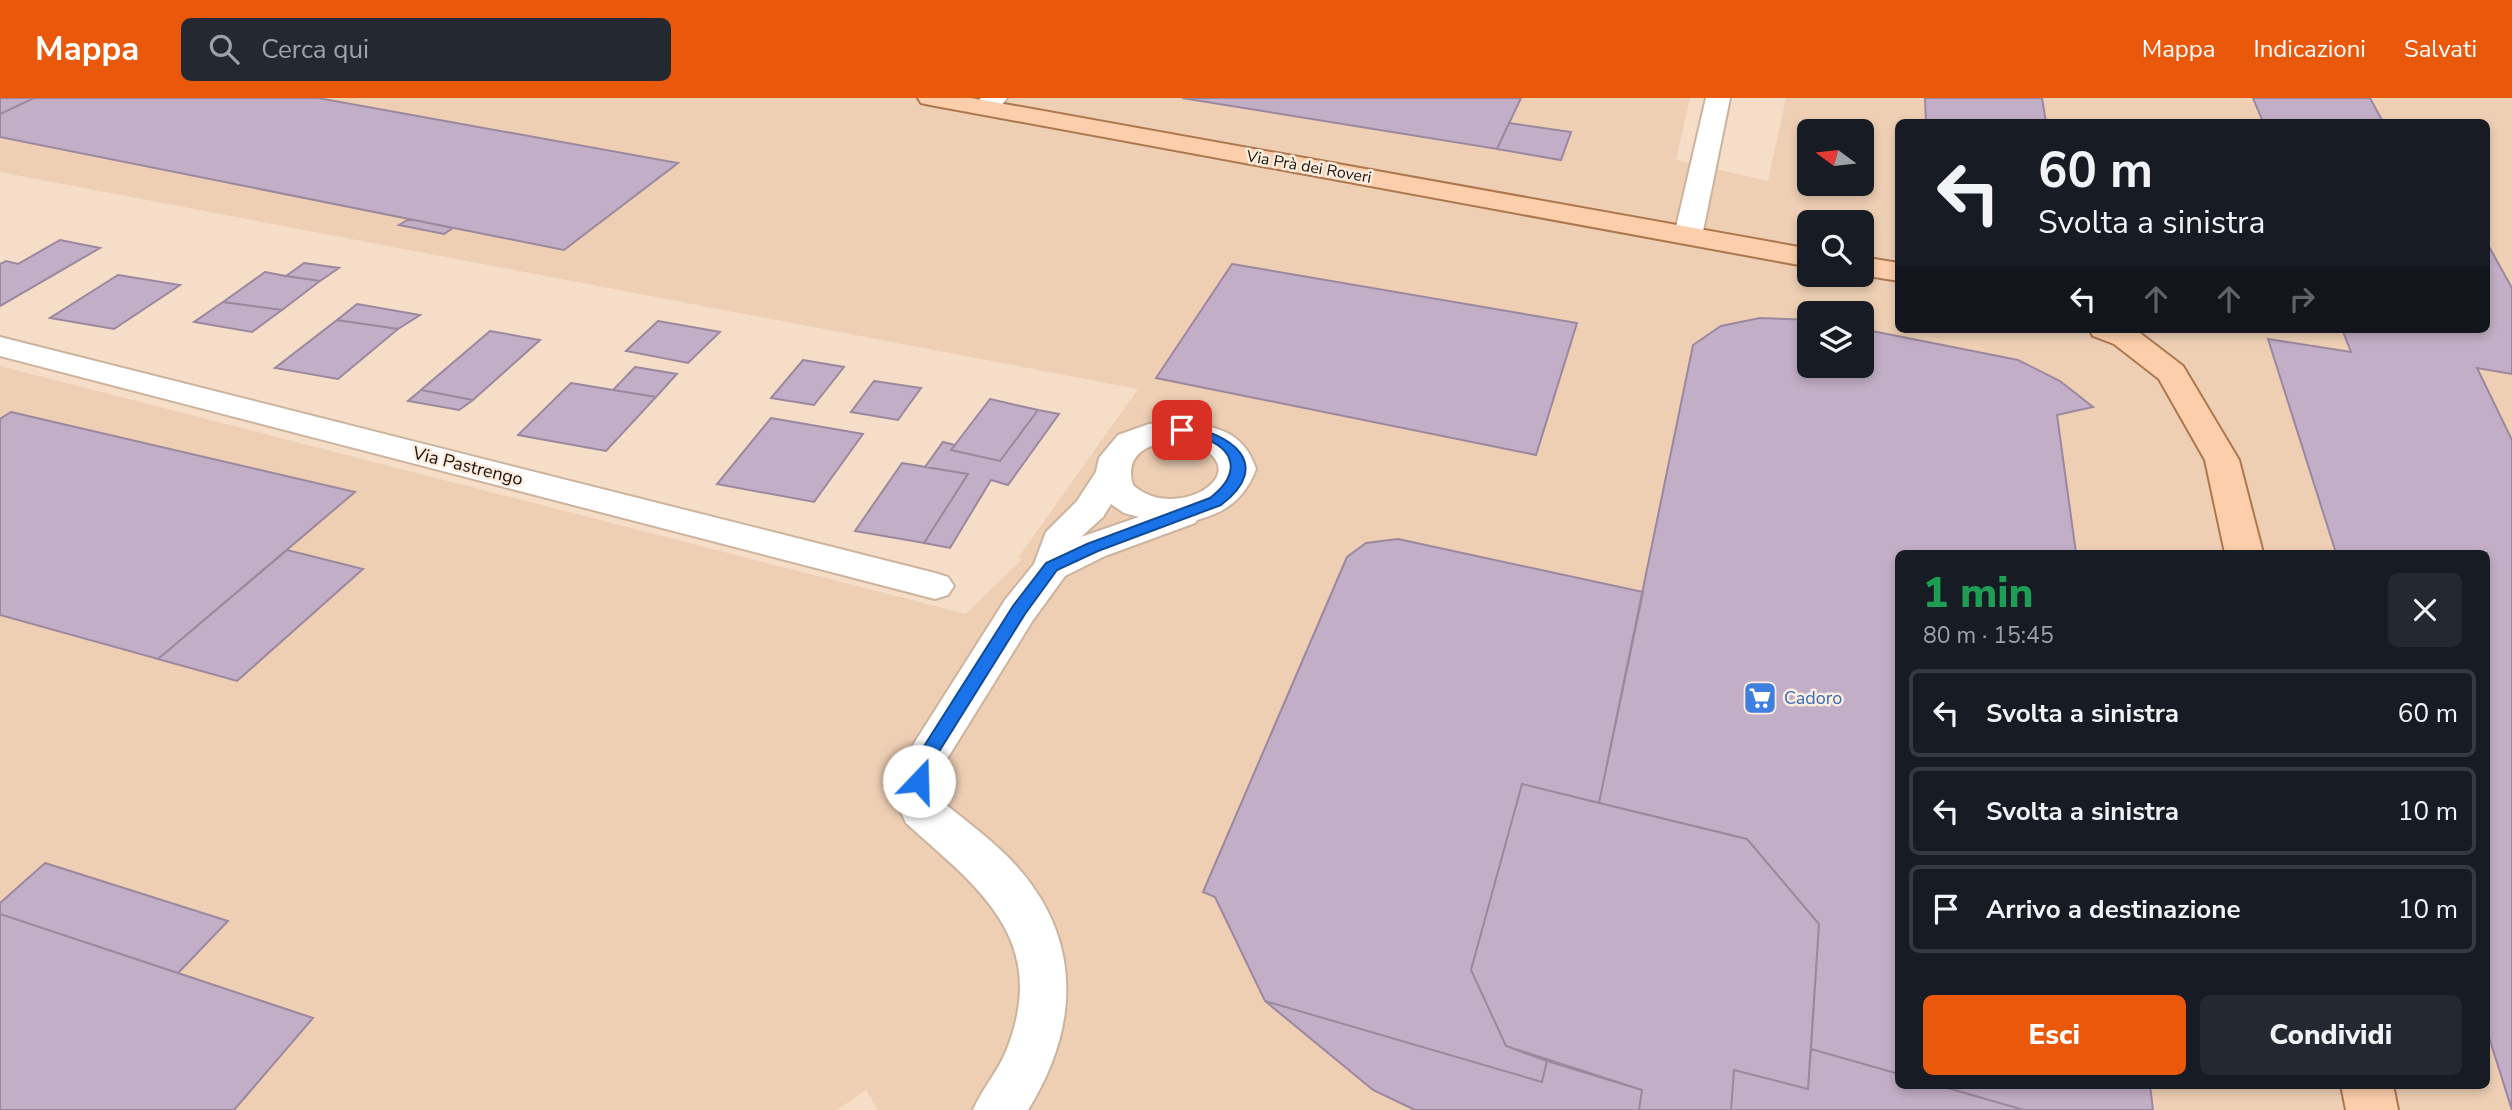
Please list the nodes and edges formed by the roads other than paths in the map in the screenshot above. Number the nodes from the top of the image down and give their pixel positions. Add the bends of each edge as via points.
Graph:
1 (930, 98) edge
2 (1718, 98) edge
3 (991, 102) edge
4 (1688, 236) junction
5 (1797, 256) edge
6 (1874, 269) edge
7 (1895, 271) edge
8 (2114, 333) edge
9 (0, 346) edge
10 (1112, 474) junction
11 (1197, 509) junction
12 (2243, 550) edge
13 (1052, 567) junction
14 (935, 586) dead end
15 (2368, 1089) edge
16 (999, 1110) edge
17 (2372, 1110) edge

1 - 3 main road, Via Prà dei Roveri
2 - 4 street
3 - 4 main road, Via Prà dei Roveri
4 - 5 main road, Via Prà dei Roveri
6 - 7 main road
8 - 12 main road via 2172,373 2222,460
9 - 14 street, Via Pastrengo
10 - 11 street via 1119,493 1132,503 1151,510
10 - 11 street via 1118,455 1144,436 1182,430 1217,439 1231,449 1238,477 1216,502
10 - 13 street via 1090,509 1059,541
11 - 13 street
13 - 16 street via 1019,610 927,756 919,781 922,810 1005,885 1031,925 1043,960 1043,1004 1030,1056
15 - 17 main road

